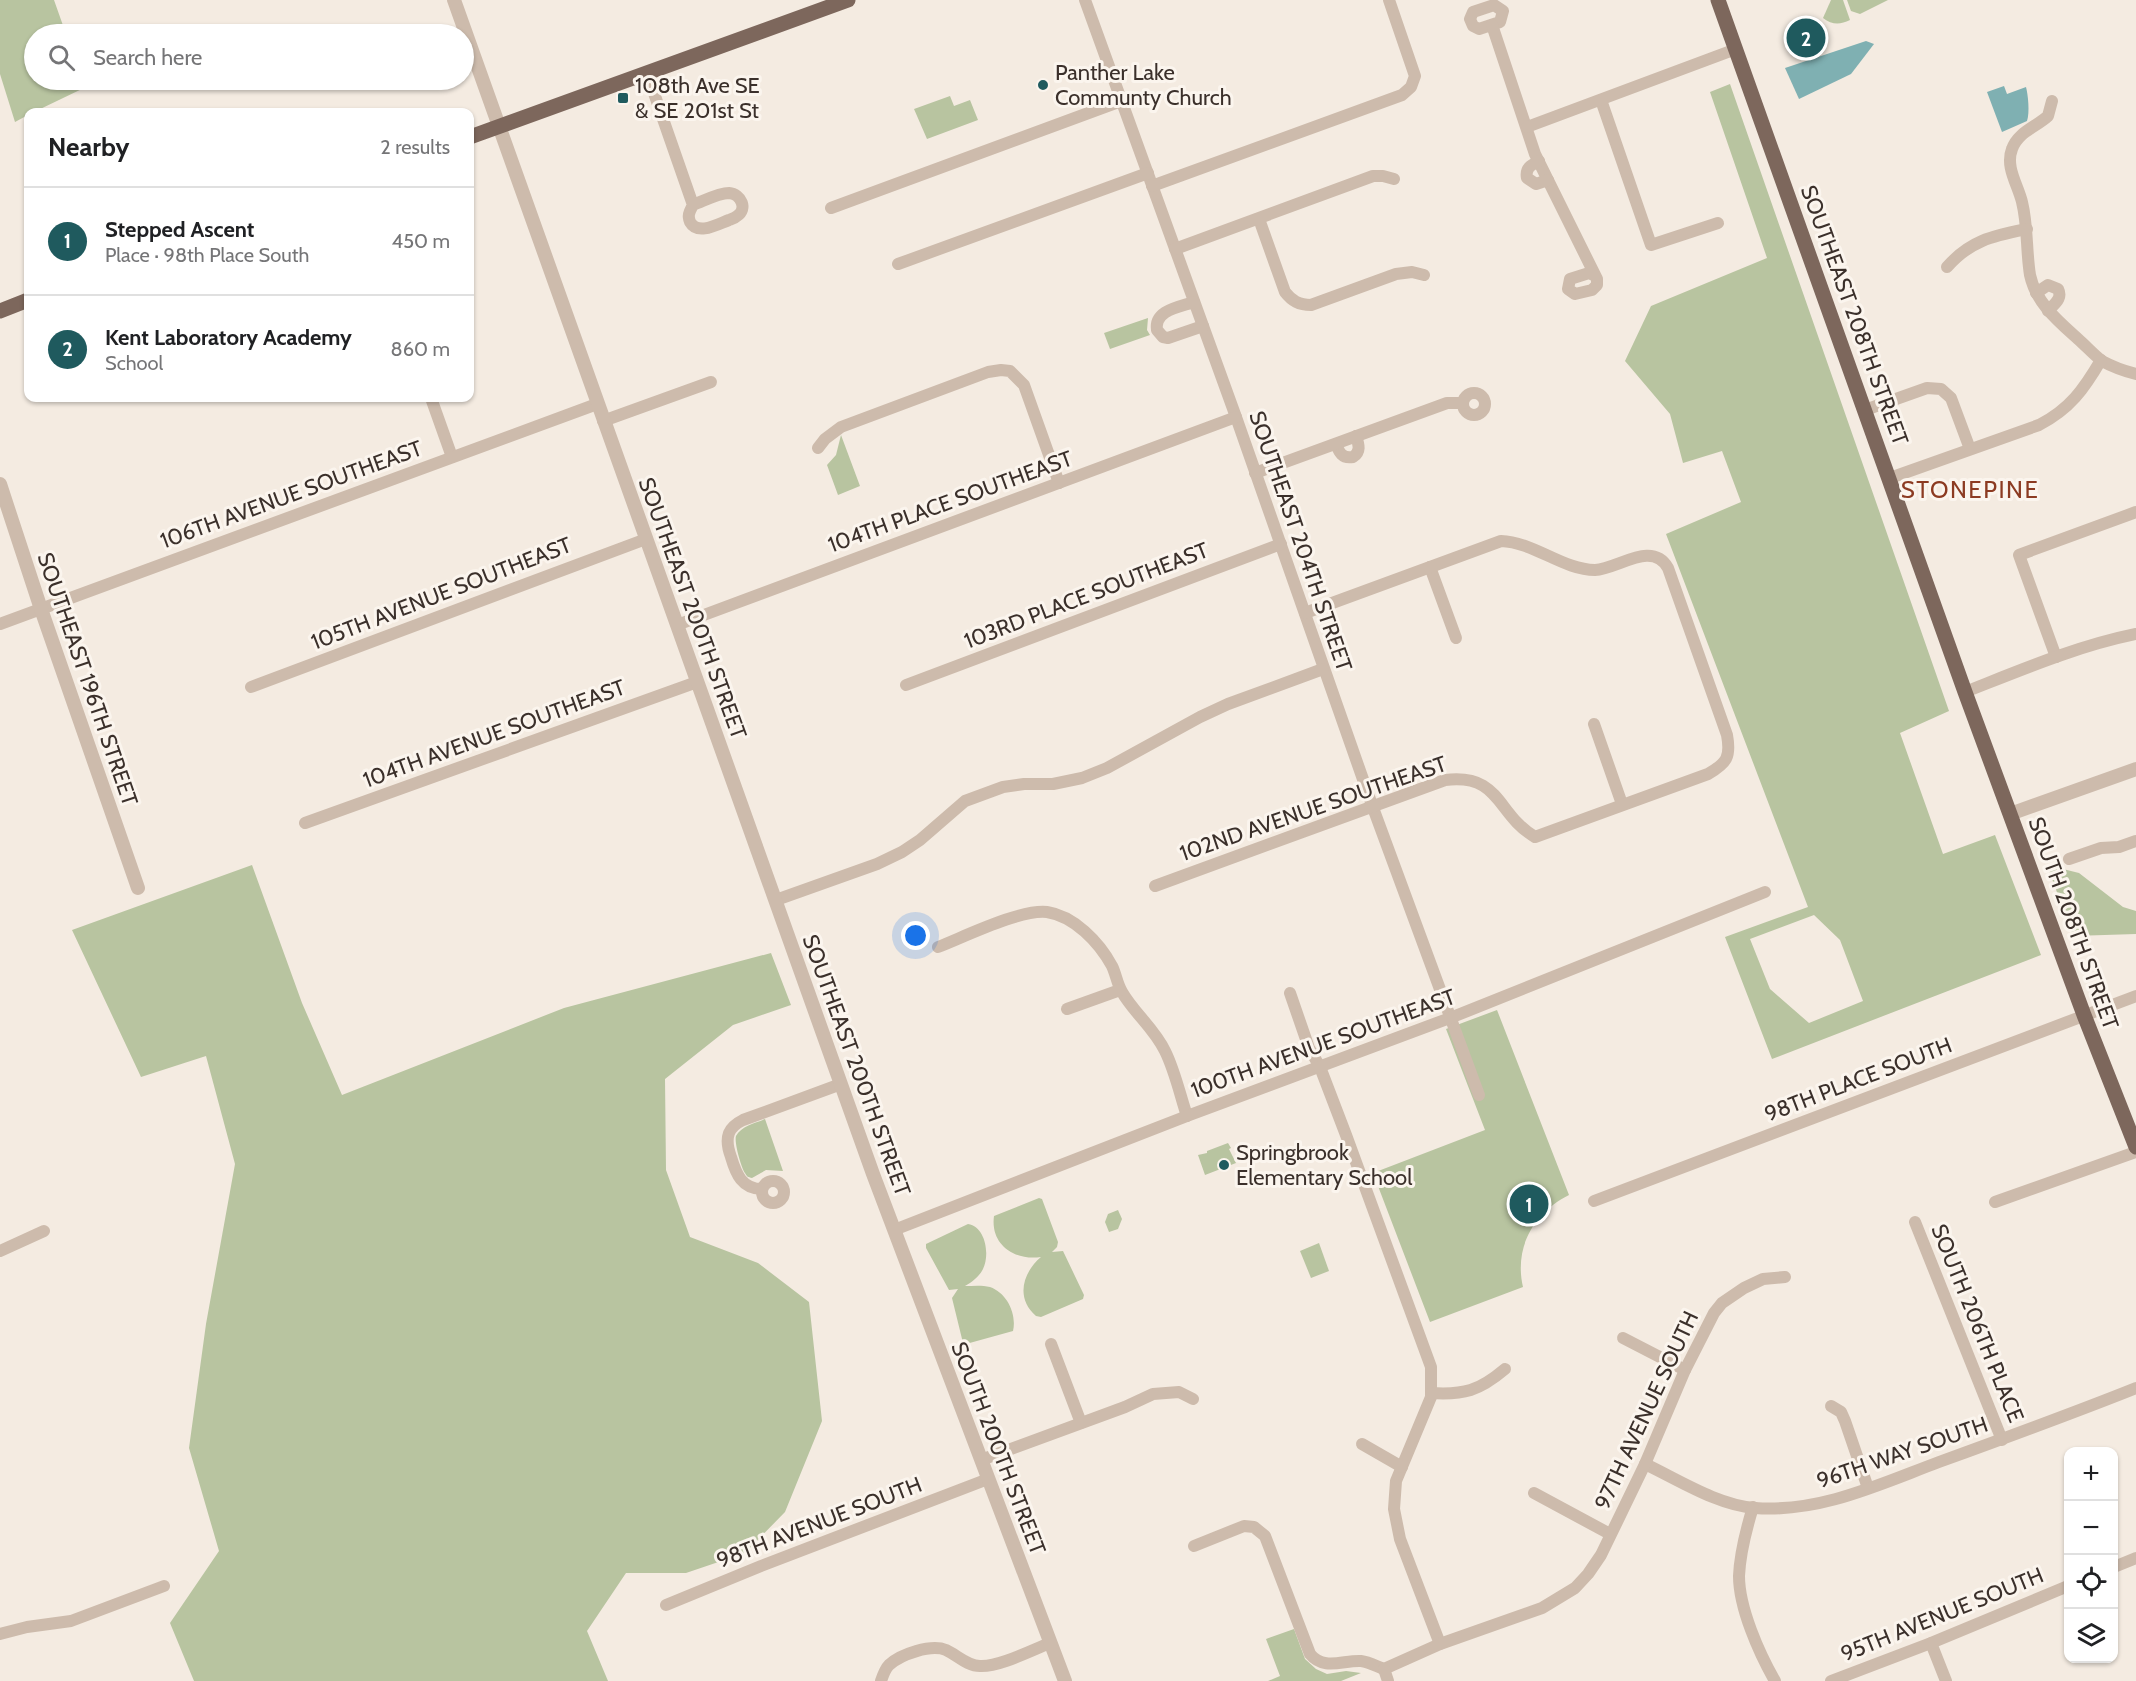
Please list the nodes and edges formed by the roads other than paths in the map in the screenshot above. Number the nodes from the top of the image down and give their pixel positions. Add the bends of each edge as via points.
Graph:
1 (454, 0) edge
2 (848, 0) edge
3 (1085, 0) edge
4 (1389, 0) edge
5 (1718, 0) edge
6 (463, 24) edge
7 (1492, 26) dead end
8 (1736, 49) junction
9 (474, 56) edge
10 (646, 74) junction
11 (1601, 99) junction
12 (1121, 101) junction
13 (2052, 101) dead end
14 (499, 127) junction
15 (1527, 127) junction
16 (474, 136) edge
17 (1539, 161) junction
18 (1148, 173) junction
19 (1394, 179) dead end
20 (1548, 180) junction
21 (1152, 186) junction
22 (693, 205) dead end
23 (831, 208) dead end
24 (1259, 219) junction
25 (1718, 223) dead end
26 (2027, 229) junction
27 (1175, 249) junction
28 (898, 264) dead end
29 (1947, 267) dead end
30 (1424, 275) dead end
31 (1595, 276) dead end
32 (2037, 293) junction
33 (24, 302) edge
34 (1194, 302) junction
35 (0, 311) edge
36 (2048, 311) junction
37 (1203, 326) junction
38 (2101, 360) junction
39 (2136, 374) edge
40 (711, 382) dead end
41 (432, 402) edge
42 (1463, 403) dead end
43 (597, 405) junction
44 (1865, 410) junction
45 (1236, 417) junction
46 (603, 421) junction
47 (1356, 436) junction
48 (1336, 444) junction
49 (818, 448) dead end
50 (1970, 449) junction
51 (452, 457) junction
52 (1255, 474) junction
53 (1890, 478) junction
54 (1059, 483) junction
55 (0, 484) edge
56 (2136, 512) edge
57 (646, 539) junction
58 (1281, 544) junction
59 (1430, 567) junction
60 (41, 609) junction
61 (1305, 613) junction
62 (0, 624) edge
63 (677, 625) junction
64 (2136, 634) edge
65 (1456, 638) dead end
66 (2056, 657) junction
67 (1323, 669) junction
68 (697, 682) junction
69 (906, 685) dead end
70 (251, 687) dead end
71 (1965, 692) junction
72 (1594, 724) dead end
73 (2136, 769) edge
74 (1622, 804) junction
75 (1372, 806) junction
76 (2010, 814) junction
77 (305, 823) dead end
78 (2136, 841) edge
79 (2069, 859) dead end
80 (1155, 886) dead end
81 (138, 888) dead end
82 (1765, 892) dead end
83 (776, 900) junction
84 (938, 947) dead end
85 (1120, 990) junction
86 (1290, 993) dead end
87 (2136, 996) edge
88 (1067, 1009) dead end
89 (2084, 1015) junction
90 (1450, 1018) junction
91 (1320, 1067) junction
92 (841, 1084) junction
93 (1479, 1095) dead end
94 (1187, 1116) junction
95 (2136, 1150) edge
96 (762, 1189) dead end
97 (1594, 1201) dead end
98 (1995, 1202) dead end
99 (1915, 1222) dead end
100 (894, 1230) junction
101 (44, 1231) dead end
102 (0, 1251) edge
103 (1785, 1277) dead end
104 (1623, 1338) dead end
105 (1051, 1344) dead end
106 (1505, 1370) dead end
107 (1685, 1370) junction
108 (2135, 1392) edge
109 (1431, 1393) junction
110 (1193, 1399) dead end
111 (1831, 1406) dead end
112 (1081, 1423) junction
113 (2002, 1440) junction
114 (1362, 1444) dead end
115 (981, 1460) junction
116 (1645, 1464) junction
117 (1402, 1467) junction
118 (988, 1479) junction
119 (1868, 1488) junction
120 (1534, 1493) dead end
121 (1753, 1508) junction
122 (1610, 1534) junction
123 (1194, 1546) dead end
124 (2136, 1558) edge
125 (2118, 1565) edge
126 (164, 1586) dead end
127 (2064, 1588) edge
128 (666, 1605) dead end
129 (0, 1634) edge
130 (1050, 1643) junction
131 (1931, 1643) junction
132 (1440, 1644) junction
133 (1386, 1675) edge
134 (881, 1681) edge
135 (1065, 1681) edge
136 (1775, 1681) edge
137 (1831, 1681) edge
138 (1946, 1681) edge

1 - 6 street, SOUTHEAST 200TH STREET
2 - 10 main road
3 - 12 street, SOUTHEAST 204TH STREET
4 - 21 street via 1415,76 1402,95
5 - 8 main road, SOUTHEAST 208TH STREET
7 - 15 street
8 - 11 street
8 - 44 main road, SOUTHEAST 208TH STREET
9 - 14 street, SOUTHEAST 200TH STREET
10 - 14 main road
10 - 22 street
11 - 15 street
11 - 25 street via 1652,245
12 - 18 street, SOUTHEAST 204TH STREET
12 - 23 street
13 - 26 street via 2048,116 2019,136 2010,152
14 - 16 main road
14 - 43 street, SOUTHEAST 200TH STREET
15 - 17 street
17 - 20 street
17 - 20 street via 1529,167 1527,178 1536,184
18 - 21 street, SOUTHEAST 204TH STREET
18 - 28 street
19 - 24 street via 1373,176
20 - 31 street
21 - 27 street, SOUTHEAST 204TH STREET
24 - 27 street
24 - 30 street via 1285,292 1296,302 1311,305 1396,273
26 - 29 street via 1994,235 1970,246
26 - 32 street via 2031,276
27 - 34 street, SOUTHEAST 204TH STREET
32 - 36 street
32 - 36 street via 2048,285 2058,289 2059,300
33 - 35 main road
34 - 37 street, SOUTHEAST 204TH STREET
34 - 37 street via 1160,316 1156,330 1168,338
36 - 38 street
37 - 45 street, SOUTHEAST 204TH STREET
38 - 39 street
38 - 50 street via 2085,387 2056,417
40 - 46 street
41 - 51 street
42 - 47 street via 1447,402
43 - 46 street, SOUTHEAST 200TH STREET
43 - 51 street, 106TH AVENUE SOUTHEAST
44 - 50 street via 1926,388 1941,389 1951,398
44 - 53 main road, SOUTHEAST 208TH STREET
45 - 52 street, SOUTHEAST 204TH STREET
45 - 54 street, 104TH PLACE SOUTHEAST
46 - 57 street, SOUTHEAST 200TH STREET
47 - 48 street
47 - 48 street via 1359,447 1353,457 1341,455
48 - 52 street
49 - 54 street via 841,427 988,372 1010,371 1023,386
50 - 53 street
51 - 60 street, 106TH AVENUE SOUTHEAST
52 - 58 street, SOUTHEAST 204TH STREET
53 - 71 main road, SOUTHEAST 208TH STREET
54 - 63 street, 104TH PLACE SOUTHEAST
55 - 60 street, SOUTHEAST 196TH STREET
56 - 66 street via 2019,555
57 - 63 street, SOUTHEAST 200TH STREET
57 - 70 street, 105TH AVENUE SOUTHEAST
58 - 61 street, SOUTHEAST 204TH STREET
58 - 69 street, 103RD PLACE SOUTHEAST
59 - 61 street
59 - 65 street
59 - 74 street via 1501,541 1523,544 1594,570 1639,556 1664,561 1730,750 1726,760 1708,774
60 - 62 street, 106TH AVENUE SOUTHEAST
60 - 81 street, SOUTHEAST 196TH STREET
61 - 67 street, SOUTHEAST 204TH STREET
63 - 68 street, SOUTHEAST 200TH STREET
64 - 66 street
66 - 71 street
67 - 75 street, SOUTHEAST 204TH STREET
67 - 83 street via 1228,704 1099,771 1053,784 1003,787 965,801 902,852
68 - 77 street, 104TH AVENUE SOUTHEAST
68 - 83 street, SOUTHEAST 200TH STREET
71 - 76 main road, SOUTHEAST 208TH STREET
72 - 74 street
73 - 76 street
74 - 75 street, 102ND AVENUE SOUTHEAST via 1534,837 1522,830 1491,790 1461,778
75 - 80 street, 102ND AVENUE SOUTHEAST
75 - 90 street, SOUTHEAST 204TH STREET
76 - 89 main road, SOUTH 208TH STREET
78 - 79 street
82 - 90 street, 100TH AVENUE SOUTHEAST
83 - 92 street, SOUTHEAST 200TH STREET
84 - 85 street via 1016,917 1046,912 1082,929 1100,946
85 - 88 street
85 - 94 street via 1165,1051
86 - 91 street via 1309,1048
87 - 89 street, 98TH PLACE SOUTH
89 - 95 main road, SOUTH 208TH STREET
89 - 97 street, 98TH PLACE SOUTH
90 - 91 street, 100TH AVENUE SOUTHEAST
90 - 93 street, SOUTHEAST 204TH STREET
91 - 94 street, 100TH AVENUE SOUTHEAST
91 - 109 street via 1431,1368
92 - 96 street via 733,1126 727,1139 737,1175 748,1186
92 - 100 street, SOUTHEAST 200TH STREET
94 - 100 street, 100TH AVENUE SOUTHEAST
95 - 98 street
99 - 113 street, SOUTH 206TH PLACE
100 - 115 street, SOUTH 200TH STREET
101 - 102 street
103 - 107 street, 97TH AVENUE SOUTH via 1754,1282 1722,1303
104 - 107 street
105 - 112 street
106 - 109 street via 1476,1389 1455,1394
107 - 116 street, 97TH AVENUE SOUTH
108 - 113 street, 96TH WAY SOUTH
109 - 117 street
110 - 112 street via 1179,1392 1153,1394
111 - 119 street via 1841,1412
112 - 115 street
113 - 119 street, 96TH WAY SOUTH
114 - 117 street
115 - 118 street, SOUTH 200TH STREET
116 - 121 street, 96TH WAY SOUTH via 1719,1499
116 - 122 street, 97TH AVENUE SOUTH
117 - 132 street via 1394,1497 1396,1523
118 - 128 street, 98TH AVENUE SOUTH
118 - 130 street, SOUTH 200TH STREET
119 - 121 street, 96TH WAY SOUTH via 1797,1508
120 - 122 street
121 - 136 street via 1742,1546 1740,1589 1757,1644
122 - 132 street, 97TH AVENUE SOUTH via 1588,1574 1559,1598 1542,1608
123 - 133 street via 1244,1526 1254,1527 1264,1536 1314,1659 1331,1664 1364,1662
124 - 125 street
126 - 129 street via 70,1621
127 - 131 street, 95TH AVENUE SOUTH
130 - 134 street via 981,1666 945,1649 918,1650 888,1666
130 - 135 street, SOUTH 200TH STREET
131 - 137 street, 95TH AVENUE SOUTH
131 - 138 street
132 - 133 street, 97TH AVENUE SOUTH

